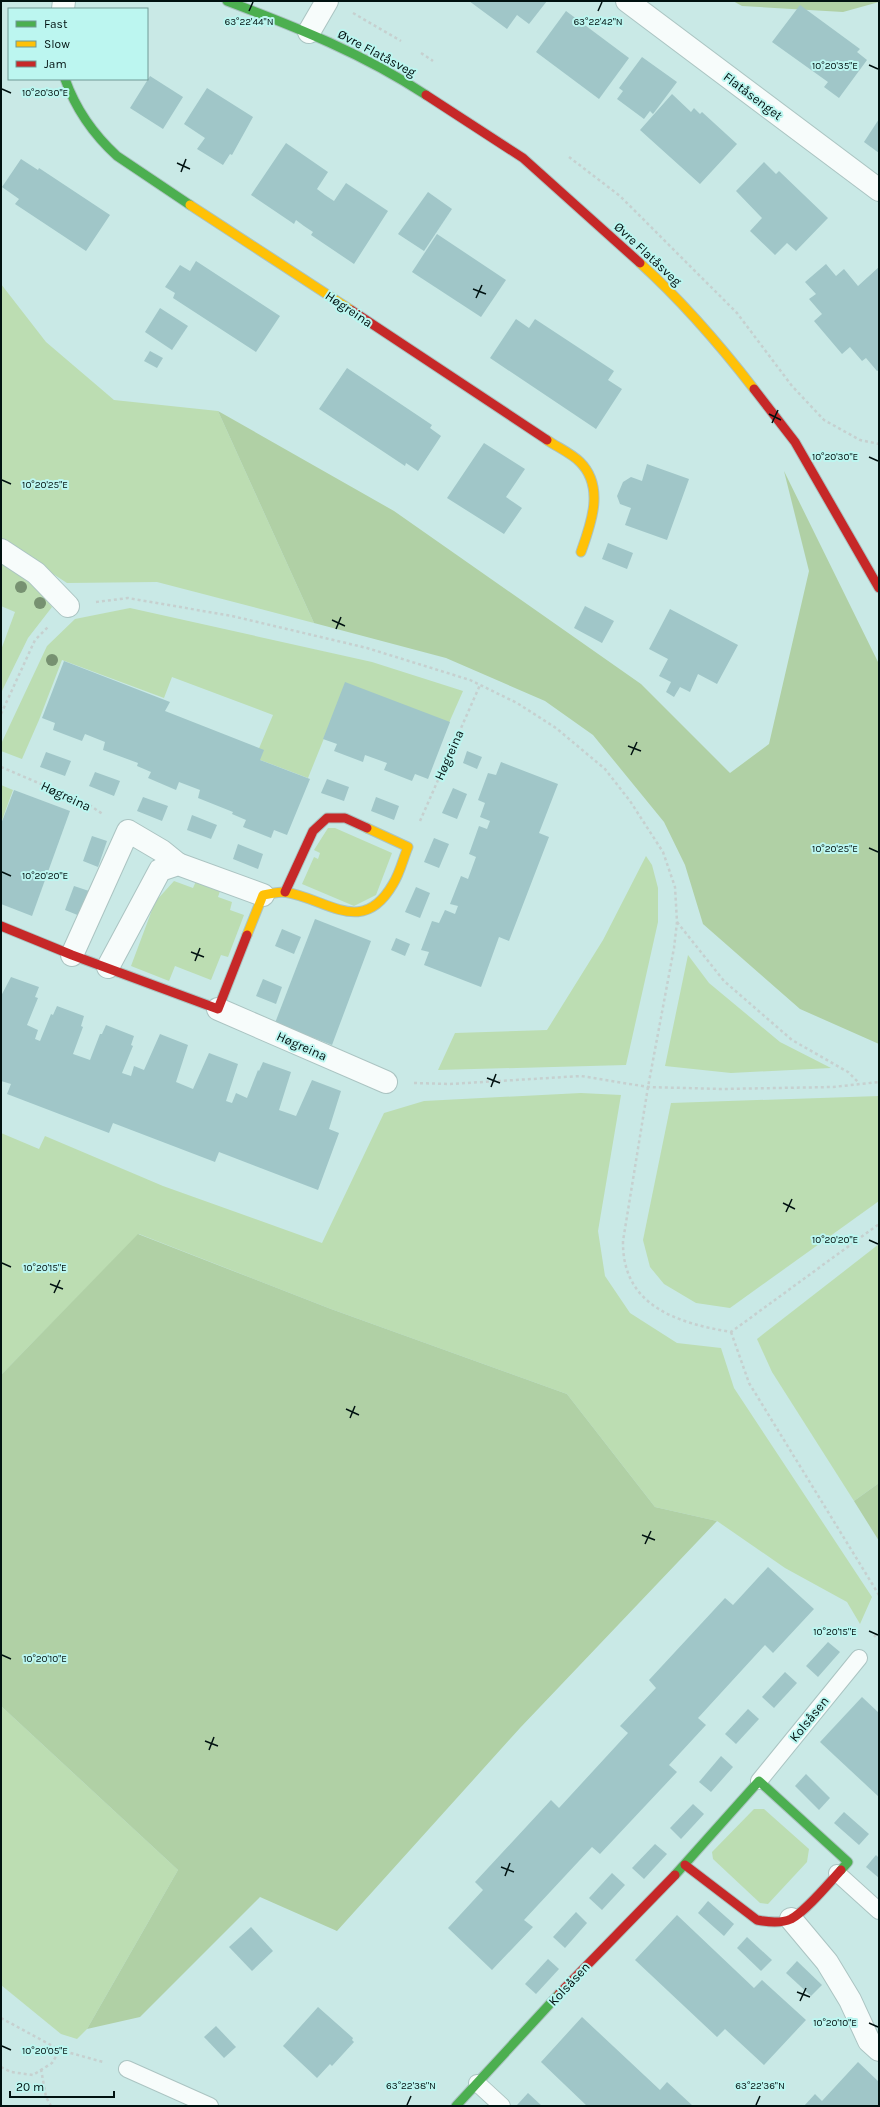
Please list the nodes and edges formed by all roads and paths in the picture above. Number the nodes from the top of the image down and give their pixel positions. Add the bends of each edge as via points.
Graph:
1 (227, 1) edge
2 (327, 1) edge
3 (627, 1) edge
4 (309, 32) junction
5 (65, 80) edge
6 (879, 190) edge
7 (1, 550) edge
8 (581, 552) dead end
9 (879, 588) edge
10 (68, 606) junction
11 (480, 684) junction
12 (1, 714) edge
13 (1, 767) edge
14 (128, 831) junction
15 (408, 847) junction
16 (178, 864) junction
17 (285, 892) junction
18 (263, 896) junction
19 (677, 922) junction
20 (1, 926) edge
21 (72, 955) junction
22 (108, 967) junction
23 (218, 1009) junction
24 (386, 1082) joint
25 (879, 1082) edge
26 (860, 1083) junction
27 (648, 1087) junction
28 (879, 1224) edge
29 (731, 1332) junction
30 (879, 1595) edge
31 (858, 1658) dead end
32 (759, 1781) junction
33 (685, 1865) junction
34 (837, 1874) junction
35 (879, 1910) edge
36 (791, 1919) junction
37 (1, 2018) edge
38 (60, 2050) junction
39 (879, 2050) edge
40 (1, 2067) edge
41 (41, 2069) junction
42 (127, 2069) joint
43 (477, 2083) junction
44 (51, 2106) edge
45 (210, 2106) edge
46 (456, 2106) edge
47 (502, 2106) edge

1 - 4 street
2 - 4 street
3 - 6 street, Flatåsenget
4 - 9 street, Øvre Flatåsveg via 392,72 523,158 662,283 731,359 796,442
5 - 8 street, Høgreina via 82,119 117,156 580,462 590,477 595,498 593,518
7 - 10 street via 36,573
10 - 11 path via 128,598 232,616 368,648
10 - 12 path via 35,640
11 - 15 path, Høgreina
11 - 19 path via 517,702 556,728 605,769 630,801 663,852 674,887
13 - 14 path, Høgreina via 88,804
14 - 16 street via 162,851
14 - 21 street
15 - 17 street via 393,884 383,900 369,911 352,914
15 - 17 street via 344,818 327,818 313,831
16 - 18 street
16 - 22 street via 160,870
17 - 18 street
18 - 23 street
19 - 26 path via 724,981 792,1040 848,1072
19 - 27 path
20 - 21 street, Høgreina
21 - 22 street, Høgreina
22 - 23 street, Høgreina
23 - 24 street, Høgreina
24 - 27 path via 450,1084 581,1076
25 - 26 path
26 - 27 path via 729,1089
27 - 29 path via 623,1241 627,1272 647,1302 666,1314 704,1327
28 - 29 path
29 - 30 path via 749,1383
31 - 32 lane, Kolsåsen
32 - 33 street, Kolsåsen
32 - 34 street via 848,1862
33 - 36 street via 757,1920 767,1922
33 - 43 street, Kolsåsen via 578,1974
34 - 35 lane
34 - 36 street via 818,1897
36 - 39 street via 827,1962 850,2000 870,2041
37 - 38 path
38 - 41 path via 52,2063
38 - 42 path
40 - 41 path via 11,2072 33,2075
41 - 44 path via 46,2097
42 - 45 lane
43 - 46 street, Kolsåsen
43 - 47 lane

